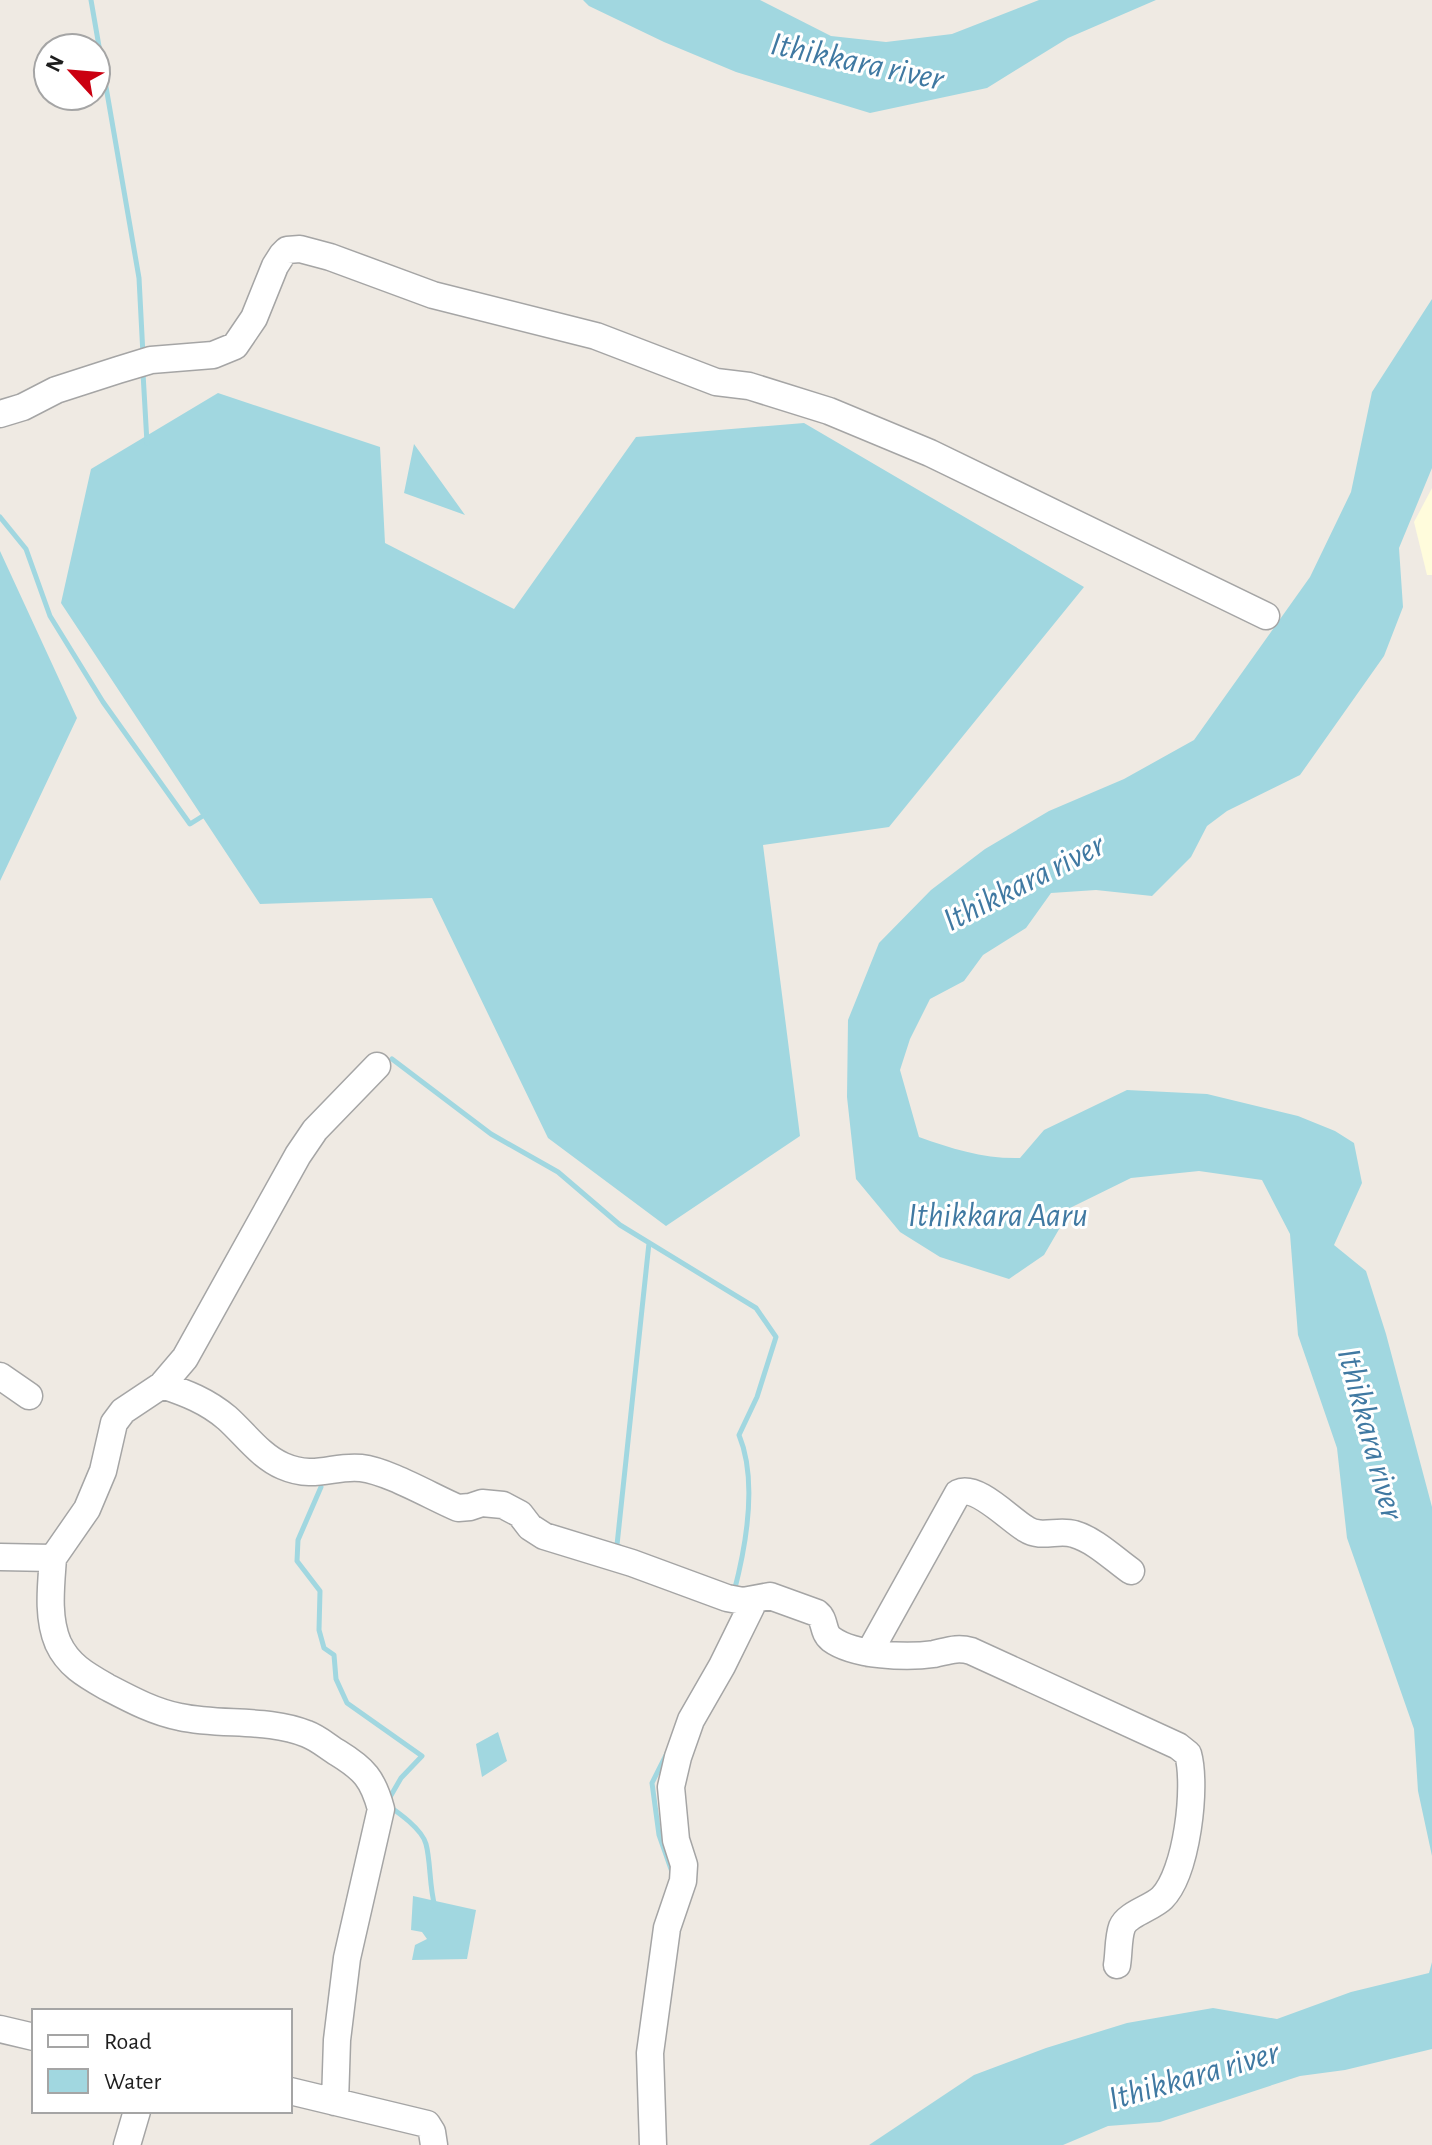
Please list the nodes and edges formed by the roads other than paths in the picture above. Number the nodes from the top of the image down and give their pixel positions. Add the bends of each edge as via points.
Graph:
1 (0, 414) edge
2 (1266, 616) dead end
3 (377, 1066) dead end
4 (0, 1376) edge
5 (162, 1385) junction
6 (29, 1396) dead end
7 (0, 1557) edge
8 (53, 1558) junction
9 (1131, 1571) dead end
10 (755, 1599) junction
11 (869, 1653) junction
12 (1117, 1965) dead end
13 (0, 2029) edge
14 (32, 2037) edge
15 (292, 2091) edge
16 (335, 2102) junction
17 (136, 2113) edge
18 (127, 2145) edge
19 (434, 2145) edge
20 (653, 2145) edge

1 - 2 street via 151,360 213,355 235,346 254,318 282,255 287,250 312,251 433,295 596,336 716,382 761,389 829,411 930,453
3 - 5 street via 298,1155 185,1358
4 - 6 street
5 - 8 street via 114,1423 87,1509
5 - 10 street via 208,1403 280,1465 316,1473 360,1468 458,1508 503,1505 544,1536 727,1598
7 - 8 street
8 - 16 street via 52,1622 66,1657 80,1672 179,1717 307,1734 361,1768 375,1786 381,1809 347,1958
9 - 11 street via 1085,1538 1033,1533 975,1492 963,1491
10 - 11 street via 770,1596 817,1613 831,1639
10 - 20 street via 691,1720 671,1787 684,1865 667,1928 650,2053
11 - 12 street via 895,1657 971,1651 1188,1754 1192,1789 1184,1853 1164,1897 1122,1928
13 - 14 street
15 - 16 street
16 - 19 street via 427,2124
17 - 18 street

